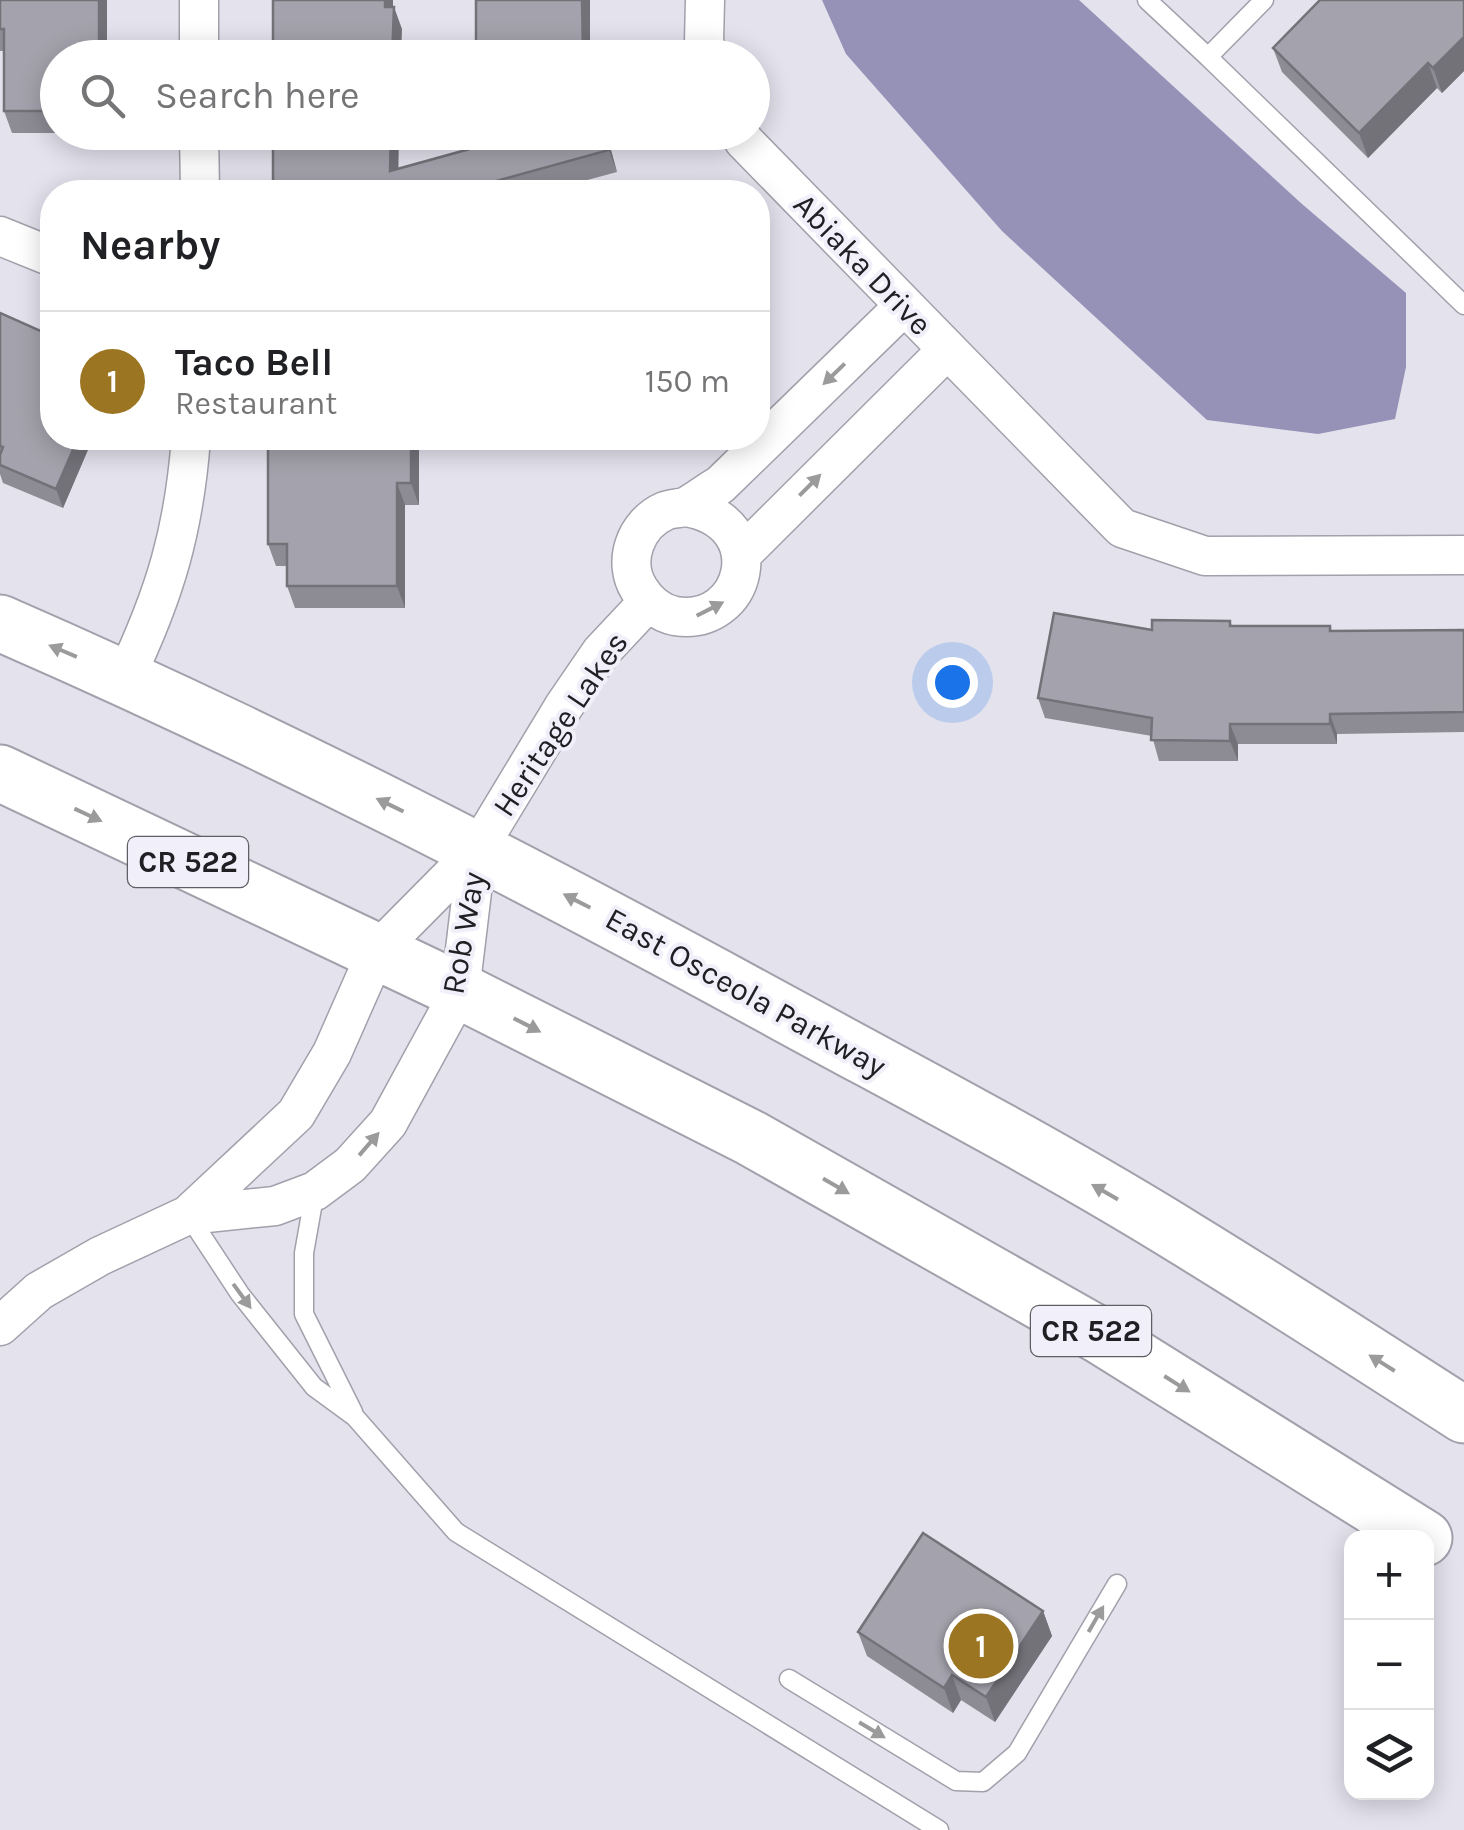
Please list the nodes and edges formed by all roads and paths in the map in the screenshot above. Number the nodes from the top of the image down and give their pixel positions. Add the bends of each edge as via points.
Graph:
1 (199, 0) edge
2 (705, 0) edge
3 (1147, 0) edge
4 (1264, 0) edge
5 (199, 40) edge
6 (704, 40) edge
7 (1208, 56) junction
8 (200, 150) edge
9 (752, 150) edge
10 (200, 180) edge
11 (0, 236) edge
12 (40, 252) edge
13 (1464, 304) edge
14 (904, 306) junction
15 (948, 350) junction
16 (770, 436) edge
17 (190, 450) edge
18 (755, 450) edge
19 (686, 506) junction
20 (742, 554) junction
21 (1464, 555) edge
22 (648, 602) junction
23 (0, 624) edge
24 (125, 678) junction
25 (0, 774) edge
26 (477, 850) junction
27 (377, 951) junction
28 (460, 991) junction
29 (315, 1191) junction
30 (188, 1215) junction
31 (0, 1326) edge
32 (1464, 1415) edge
33 (356, 1417) junction
34 (1412, 1530) edge
35 (1434, 1544) edge
36 (1464, 1562) edge
37 (1116, 1584) dead end
38 (789, 1679) dead end
39 (939, 1830) edge

1 - 5 street
2 - 6 street
3 - 7 lane
4 - 7 lane
7 - 13 lane
8 - 10 street
9 - 14 street, Abiaka Drive
11 - 12 street
14 - 15 street, Abiaka Drive
14 -> 16 street, Heritage Lakes
20 -> 15 street, Heritage Lakes
15 - 21 street, Abiaka Drive via 1122,528 1206,556
17 - 24 street via 186,500 163,592
18 -> 19 street, Heritage Lakes
19 - 20 street via 723,520
19 - 22 street, Heritage Lakes via 656,517 634,542 630,563
22 -> 20 street, Heritage Lakes via 672,616 699,616 724,604 739,582
22 - 26 street, Heritage Lakes via 582,679
24 -> 23 main road, East Osceola Parkway
26 -> 24 main road, East Osceola Parkway
25 -> 27 main road, CR 522
26 - 27 street, Rob Way
26 - 28 street, Rob Way
32 -> 26 main road, East Osceola Parkway via 1185,1238 987,1124
27 - 28 main road, CR 522
27 - 30 street, Rob Way via 332,1053 296,1114
29 -> 28 street, Rob Way via 388,1123
28 -> 34 main road, CR 522 via 751,1138 1099,1336
29 - 30 street, Rob Way via 275,1206
29 - 33 lane via 304,1254 304,1314
30 - 31 street, Rob Way via 39,1290
30 -> 33 lane via 314,1387
33 - 39 lane via 456,1532
35 - 36 main road, CR 522
38 -> 37 lane via 956,1780 983,1782 1017,1754

